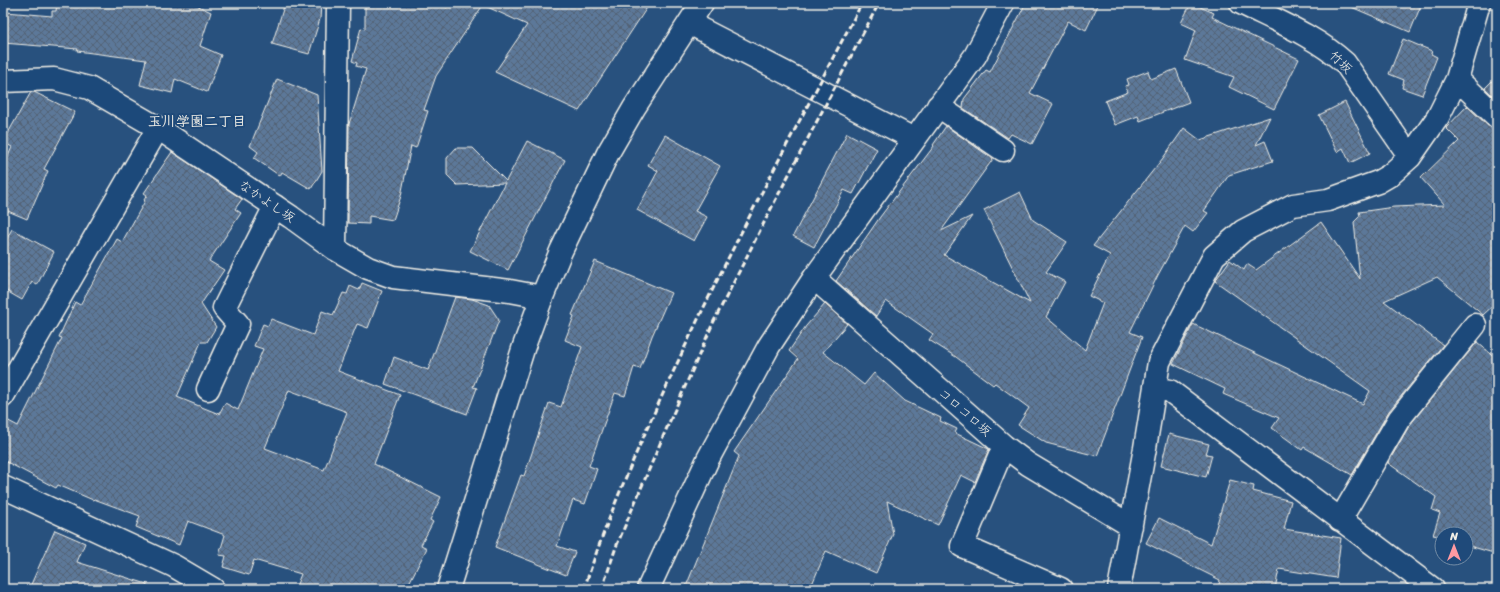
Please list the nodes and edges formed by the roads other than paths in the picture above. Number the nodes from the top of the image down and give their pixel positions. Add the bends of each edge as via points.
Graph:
1 (338, 3) edge
2 (702, 3) edge
3 (1003, 3) edge
4 (1242, 3) edge
5 (1479, 3) edge
6 (689, 23) junction
7 (1457, 79) junction
8 (3, 81) edge
9 (938, 106) junction
10 (1497, 117) edge
11 (158, 128) junction
12 (914, 139) junction
13 (1003, 150) dead end
14 (1410, 157) junction
15 (275, 206) junction
16 (335, 249) junction
17 (814, 278) junction
18 (542, 297) junction
19 (1474, 325) dead end
20 (1155, 388) junction
21 (208, 389) dead end
22 (3, 396) edge
23 (1004, 446) junction
24 (3, 487) edge
25 (1340, 520) junction
26 (1131, 526) junction
27 (213, 589) edge
28 (448, 589) edge
29 (648, 589) edge
30 (1061, 589) edge
31 (1119, 589) edge
32 (1433, 589) edge

1 - 16 street
2 - 6 street
3 - 9 street via 975,56
4 - 14 street, 竹坂 via 1299,31 1345,63
5 - 7 street
6 - 12 street
6 - 18 street via 608,153 561,250
7 - 10 street
7 - 14 street via 1438,117
8 - 11 street, なかよし坂 via 54,79 89,88
9 - 12 street
9 - 13 street
11 - 15 street, なかよし坂
11 - 22 street
12 - 17 street
14 - 20 street via 1378,182 1328,200 1293,205 1243,231 1214,256 1159,362
15 - 16 street, なかよし坂
15 - 21 street via 224,308 238,324
16 - 18 street, なかよし坂 via 368,268 393,277
17 - 23 street, コロコロ坂
17 - 29 street via 769,346 708,459
18 - 28 street
19 - 25 street via 1399,419
20 - 25 street via 1170,392
20 - 26 street
23 - 26 street, コロコロ坂 via 1028,464
23 - 30 street via 962,546
24 - 27 street via 174,566
25 - 32 street
26 - 31 street

